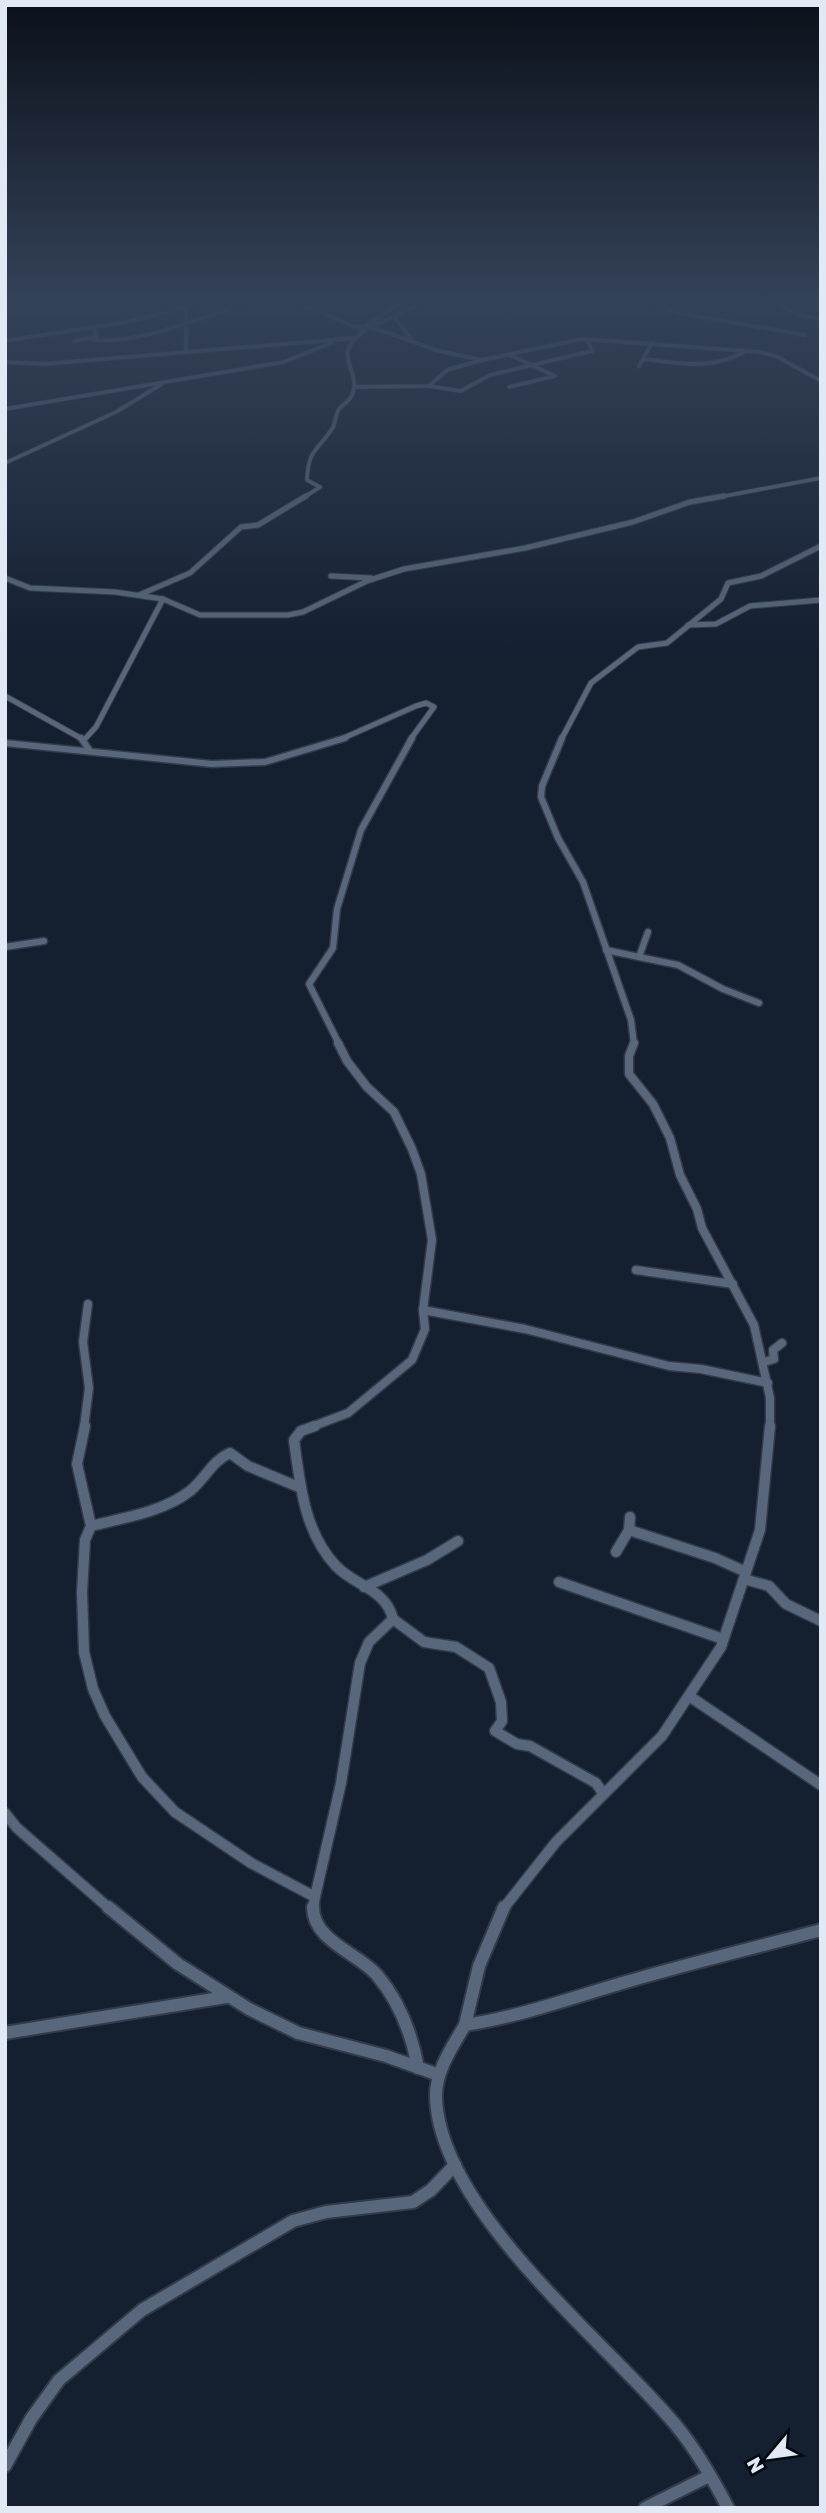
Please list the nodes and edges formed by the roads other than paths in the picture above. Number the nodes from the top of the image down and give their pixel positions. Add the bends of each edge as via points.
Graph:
1 (96, 421) edge
2 (335, 421) edge
3 (5, 463) edge
4 (821, 478) edge
5 (821, 546) edge
6 (331, 576) dead end
7 (5, 578) edge
8 (374, 578) junction
9 (139, 595) junction
10 (163, 599) junction
11 (821, 600) edge
12 (688, 625) junction
13 (5, 696) edge
14 (84, 740) junction
15 (5, 743) edge
16 (90, 751) junction
17 (648, 932) dead end
18 (44, 941) dead end
19 (5, 947) edge
20 (607, 950) junction
21 (639, 957) junction
22 (759, 1003) dead end
23 (636, 1270) dead end
24 (733, 1284) junction
25 (88, 1304) dead end
26 (423, 1310) junction
27 (782, 1343) dead end
28 (764, 1362) junction
29 (768, 1384) junction
30 (301, 1488) junction
31 (630, 1517) dead end
32 (92, 1526) junction
33 (629, 1530) junction
34 (458, 1541) dead end
35 (616, 1552) dead end
36 (745, 1576) junction
37 (559, 1582) dead end
38 (364, 1587) junction
39 (393, 1619) junction
40 (821, 1621) edge
41 (723, 1639) junction
42 (688, 1696) junction
43 (821, 1785) edge
44 (603, 1793) junction
45 (5, 1813) edge
46 (315, 1897) junction
47 (821, 1930) edge
48 (226, 1997) junction
49 (465, 2025) junction
50 (5, 2033) edge
51 (418, 2068) junction
52 (439, 2075) junction
53 (454, 2165) junction
54 (5, 2466) edge
55 (709, 2476) junction
56 (645, 2508) edge
57 (728, 2508) edge

1 - 3 street
2 - 9 street via 308,459 306,478 320,486 258,524 241,527 190,573
4 - 8 street via 722,495 547,543
5 - 12 street via 761,576 728,583 721,599
6 - 8 street
7 - 9 street via 30,588
8 - 10 street via 288,615 200,615
9 - 10 street
10 - 14 street via 96,727
11 - 12 street via 750,606 716,624
12 - 20 street via 667,643 638,647 591,683 572,714 542,786 541,797 583,882
13 - 14 street
14 - 16 street
15 - 16 street
16 - 26 street via 223,765 265,762 349,737 416,706 433,706 400,754 361,830 337,909 333,948 309,984 351,1068 394,1112 421,1174 432,1240
17 - 21 street
18 - 19 street
20 - 21 street
20 - 24 street via 631,1020 634,1044 629,1074 653,1104 670,1138 702,1228
21 - 22 street via 678,965
23 - 24 street
24 - 28 street via 754,1325
25 - 32 street via 83,1342 89,1388 77,1464
26 - 29 street
26 - 30 street via 425,1329 412,1360 348,1413 295,1436
27 - 28 street via 774,1350 774,1359
28 - 29 street
29 - 36 street via 765,1496
30 - 32 street via 248,1466 230,1452 190,1491 148,1511
30 - 38 street via 311,1526 327,1556
31 - 33 street
32 - 46 street via 85,1540 82,1592 85,1651 93,1689 105,1716 142,1777 175,1812 251,1863
33 - 35 street
33 - 36 street via 715,1558
34 - 38 street
36 - 40 street via 769,1586 786,1604
36 - 41 street
37 - 41 street
38 - 39 street via 389,1604
39 - 44 street via 424,1642 456,1647 489,1668 501,1702 502,1721 495,1731 596,1783
39 - 46 street via 369,1642 360,1663 341,1783
41 - 42 street
42 - 43 street
42 - 44 street via 662,1736
44 - 49 street via 506,1902 479,1966
45 - 48 street via 123,1918
46 - 51 street via 317,1927 376,1973 414,2042
47 - 49 street via 660,1972 512,2018
48 - 50 street
48 - 51 street via 327,2044
49 - 52 street
51 - 52 street
52 - 53 street via 439,2125
53 - 54 street via 414,2202 326,2212 293,2221 142,2310 59,2380
53 - 55 street via 534,2276 669,2417
55 - 56 street
55 - 57 street

